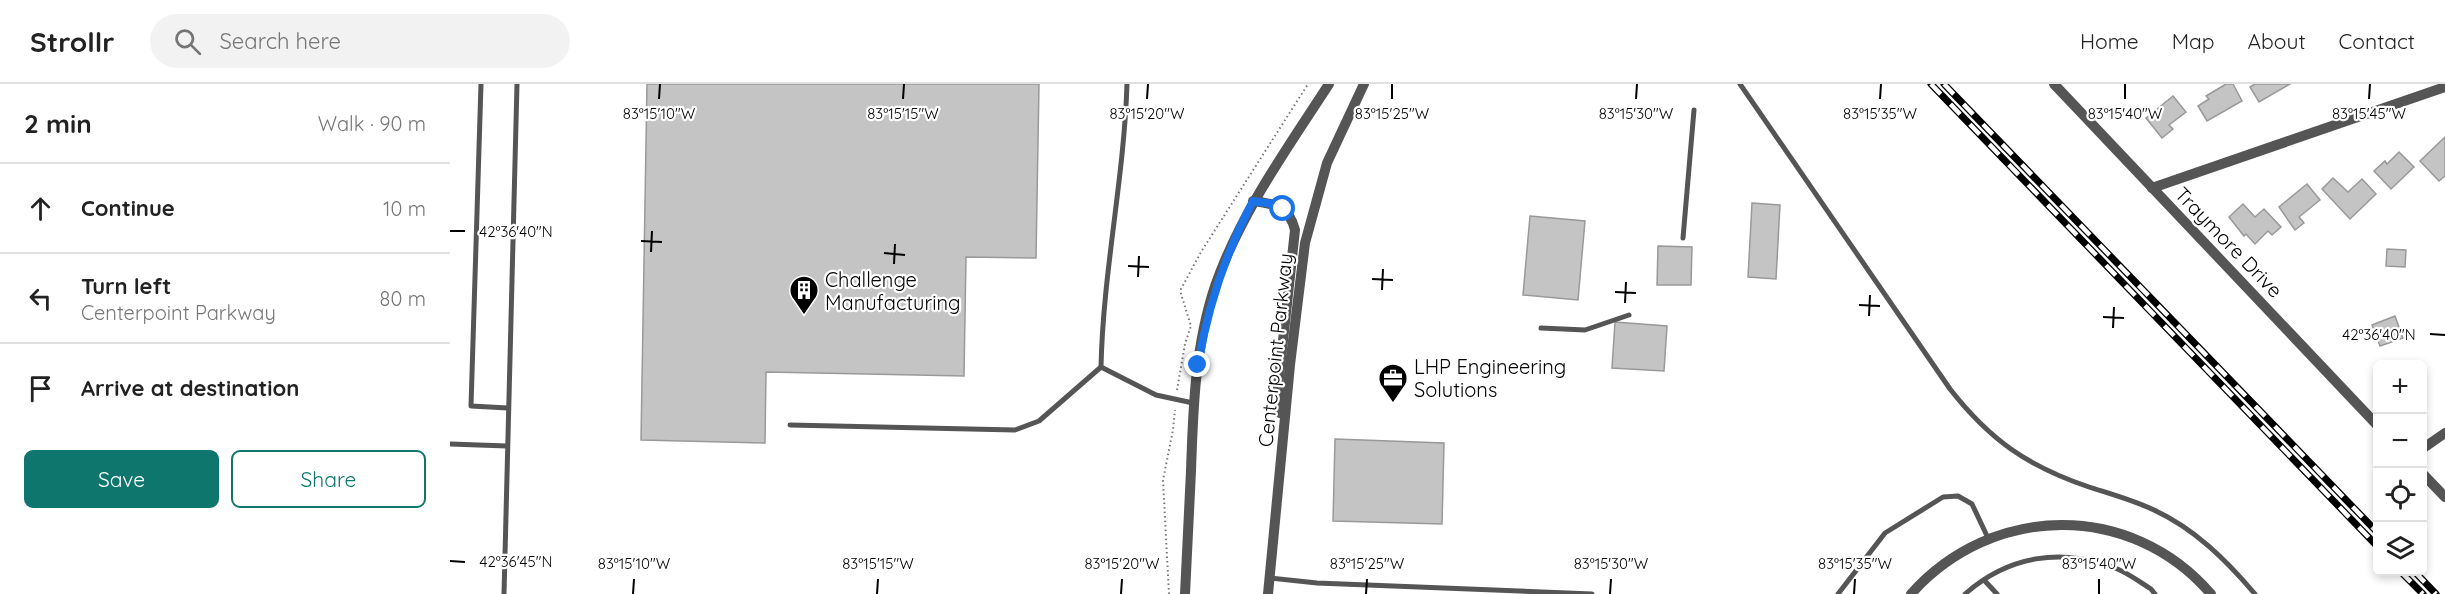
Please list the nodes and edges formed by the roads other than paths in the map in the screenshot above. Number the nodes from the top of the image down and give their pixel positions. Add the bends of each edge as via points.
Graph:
1 (481, 84) edge
2 (516, 84) edge
3 (1127, 84) edge
4 (1329, 84) edge
5 (1364, 84) edge
6 (1740, 84) edge
7 (2054, 84) edge
8 (2445, 87) edge
9 (1694, 110) dead end
10 (2152, 188) junction
11 (1253, 201) junction
12 (1683, 238) dead end
13 (1629, 315) dead end
14 (1540, 328) dead end
15 (1101, 367) junction
16 (1193, 403) junction
17 (508, 408) junction
18 (2373, 421) edge
19 (790, 425) dead end
20 (2445, 433) edge
21 (1283, 437) junction
22 (450, 444) edge
23 (507, 446) junction
24 (2427, 446) edge
25 (2427, 478) edge
26 (2445, 497) edge
27 (1988, 538) junction
28 (1269, 578) junction
29 (1984, 580) junction
30 (1454, 592) edge
31 (504, 594) edge
32 (1185, 594) edge
33 (1268, 594) edge
34 (1592, 594) edge
35 (1838, 594) edge
36 (1911, 594) edge
37 (1965, 594) edge
38 (1997, 594) edge
39 (2155, 594) edge
40 (2211, 594) edge
41 (2255, 594) edge

1 - 17 lane via 471,406
2 - 17 lane
3 - 15 lane
4 - 11 street
5 - 21 street, Centerpoint Parkway via 1327,163 1305,243
6 - 41 lane via 1950,388 1983,428 2019,455 2059,476 2133,501 2177,522 2218,553
7 - 10 street, Traymore Drive
8 - 10 street
9 - 12 lane
10 - 18 street, Traymore Drive
11 - 16 street via 1215,287 1202,336
11 - 21 street via 1283,209 1292,217 1295,230 1278,387
13 - 14 lane via 1585,330
15 - 16 lane via 1156,395
15 - 19 lane via 1039,421 1015,430
16 - 32 street
17 - 23 lane
20 - 24 street
21 - 28 street, Centerpoint Parkway
22 - 23 lane
23 - 31 lane
25 - 26 street
27 - 35 lane via 1972,504 1958,496 1943,497 1885,532
27 - 36 street via 1941,566
27 - 40 street via 2052,525 2105,530 2131,537 2167,555
28 - 30 lane
28 - 33 street, Centerpoint Parkway
29 - 37 lane
29 - 38 lane
29 - 39 lane via 2011,566 2047,556 2083,559 2117,568
30 - 34 lane

